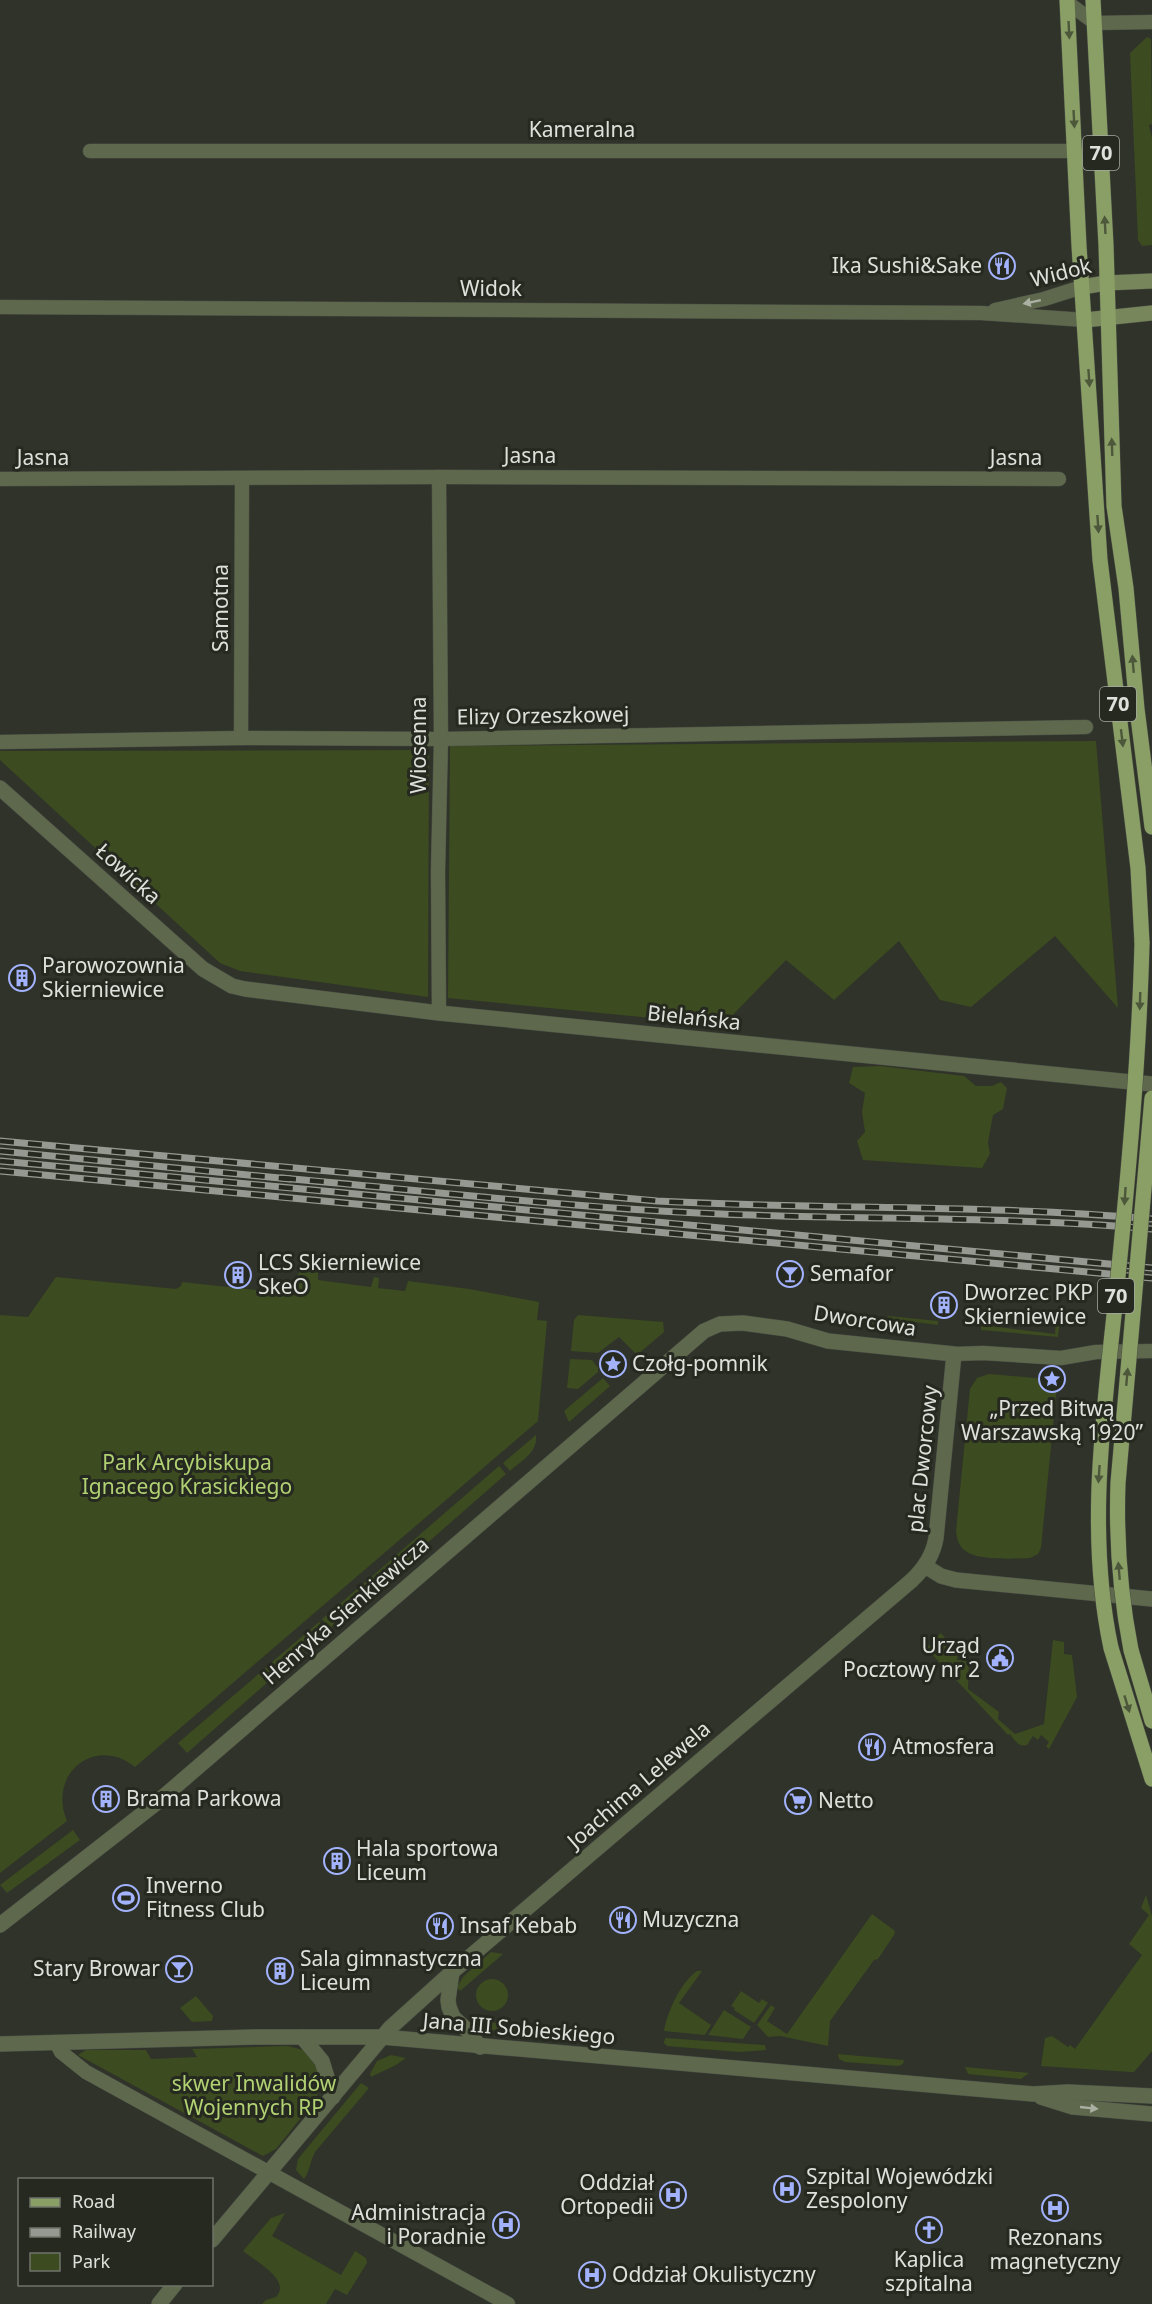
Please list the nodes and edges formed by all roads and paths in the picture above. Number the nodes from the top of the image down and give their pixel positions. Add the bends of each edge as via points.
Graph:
1 (1093, 0) edge
2 (1067, 2) edge
3 (1152, 22) edge
4 (1095, 23) junction
5 (90, 151) dead end
6 (1075, 151) junction
7 (1152, 281) edge
8 (1106, 284) junction
9 (1082, 287) junction
10 (0, 307) edge
11 (981, 313) junction
12 (1152, 313) edge
13 (1107, 317) junction
14 (1085, 320) junction
15 (439, 477) junction
16 (0, 479) edge
17 (242, 479) junction
18 (1059, 479) dead end
19 (1086, 727) dead end
20 (241, 738) junction
21 (441, 739) junction
22 (0, 742) edge
23 (0, 788) edge
24 (1152, 827) edge
25 (232, 986) joint
26 (439, 1013) junction
27 (1152, 1084) edge
28 (1152, 1098) edge
29 (716, 1325) joint
30 (1152, 1351) edge
31 (954, 1354) junction
32 (925, 1566) junction
33 (1152, 1599) edge
34 (1152, 1721) edge
35 (1152, 1779) edge
36 (0, 1925) edge
37 (452, 1972) junction
38 (302, 2037) junction
39 (382, 2037) junction
40 (56, 2042) junction
41 (0, 2044) edge
42 (480, 2047) junction
43 (1033, 2094) junction
44 (1152, 2096) edge
45 (333, 2097) junction
46 (1152, 2114) edge
47 (269, 2173) junction
48 (213, 2240) edge
49 (173, 2286) edge
50 (159, 2304) edge
51 (508, 2304) edge

1 - 4 main road, 70
2 - 4 street
2 -> 6 main road, 70
3 - 4 street
8 -> 4 main road, 70
5 - 6 street, Kameralna
6 - 9 main road, 70
7 - 8 main road, Widok
8 - 9 main road, Widok
8 - 13 main road, 70
9 -> 11 street, Widok via 1044,300
9 - 14 main road, 70
10 - 11 street, Widok
11 - 14 street, Widok
12 - 13 main road, Widok
13 - 14 main road, Widok
24 -> 13 main road, 70 via 1114,506
14 -> 35 main road, 70, bridge via 1101,571 1138,868 1142,943 1125,1200 1097,1498 1099,1569 1111,1648
15 - 17 street, Jasna
15 - 18 street, Jasna
15 - 21 street, Wiosenna
16 - 17 street, Jasna
17 - 20 street, Samotna
19 - 21 street, Elizy Orzeszkowej
20 - 21 street, Elizy Orzeszkowej
20 - 22 street, Elizy Orzeszkowej
21 - 26 street, Wiosenna
23 - 25 street, Łowicka via 203,969
25 - 26 street, Bielańska
26 - 27 street, Bielańska
34 -> 28 main road, 70, bridge via 1131,1650 1117,1535 1118,1483
29 - 31 street, Dworcowa via 743,1323 796,1331 828,1341
29 - 36 street, Henryka Sienkiewicza via 678,1352 155,1804
30 - 31 street, Dworcowa via 1096,1352 1061,1358
31 - 32 street, plac Dworcowy via 936,1538
32 - 33 street via 956,1580
32 - 37 street, Joachima Lelewela
37 - 39 street, Joachima Lelewela
37 - 42 street via 449,2007
38 - 39 street, Jana III Sobieskiego
38 - 40 street, Jana III Sobieskiego
38 - 45 street via 322,2061
39 - 42 street, Jana III Sobieskiego
39 - 45 street, Joachima Lelewela
40 - 41 street, Jana III Sobieskiego
40 - 47 street via 61,2052 86,2072
42 - 43 street, Jana III Sobieskiego
43 - 44 street, Jana III Sobieskiego
43 -> 46 street, Jana III Sobieskiego via 1074,2107
45 - 47 street, Joachima Lelewela
47 - 48 street, Joachima Lelewela
47 - 51 street
49 - 50 street

